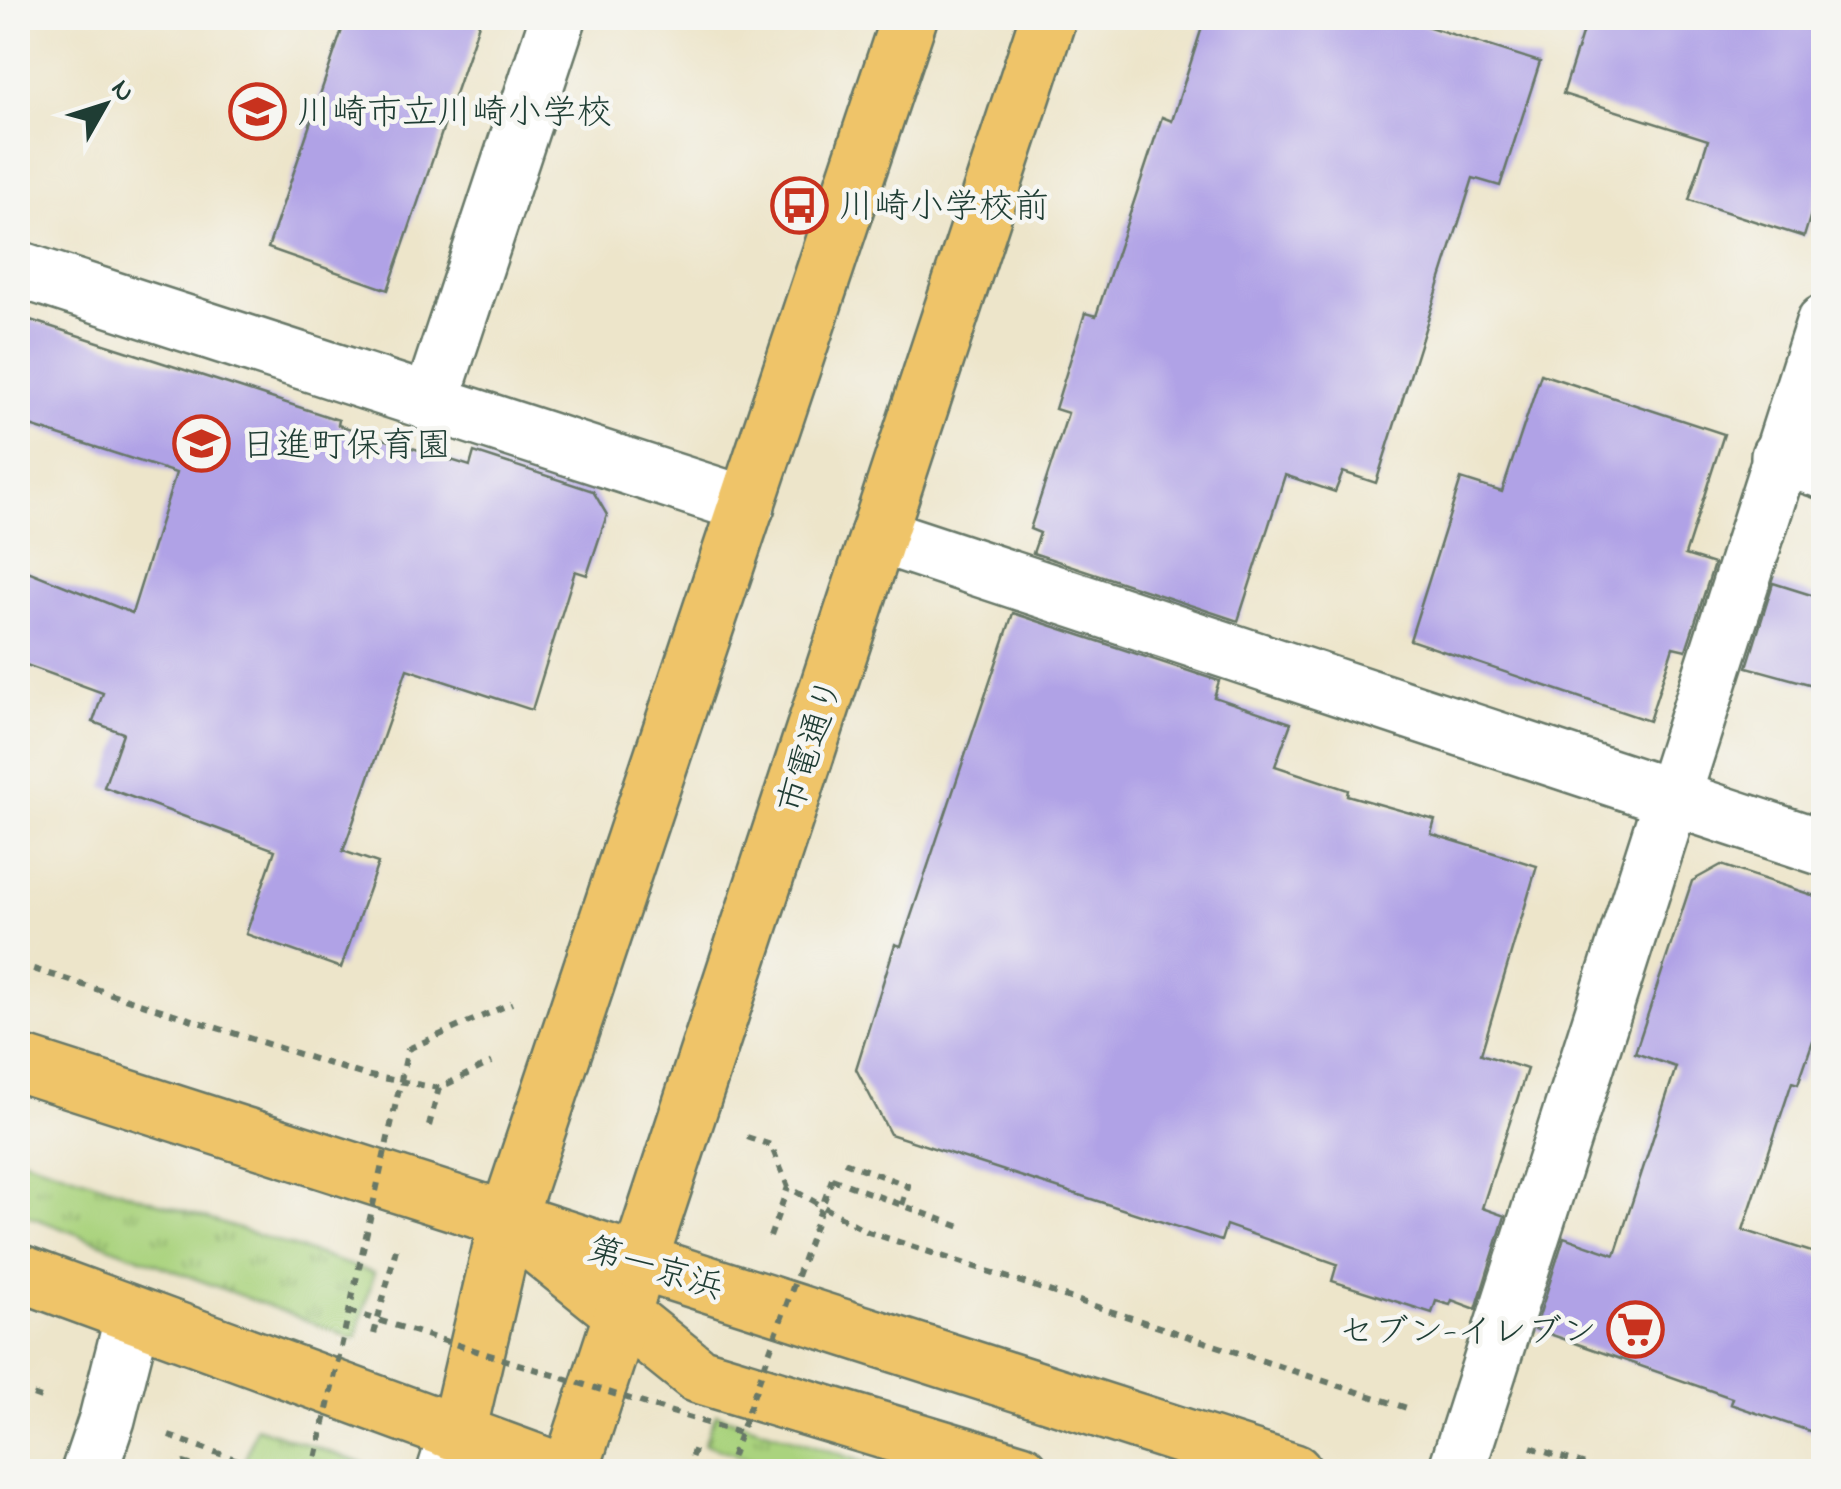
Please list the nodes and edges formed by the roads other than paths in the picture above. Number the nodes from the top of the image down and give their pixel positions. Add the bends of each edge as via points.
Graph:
1 (558, 18) edge
2 (909, 18) edge
3 (1048, 18) edge
4 (18, 269) edge
5 (1814, 311) edge
6 (430, 404) junction
7 (1801, 464) edge
8 (747, 505) junction
9 (878, 535) junction
10 (1672, 796) junction
11 (1824, 848) edge
12 (18, 1063) edge
13 (507, 1222) junction
14 (641, 1261) junction
15 (18, 1272) edge
16 (623, 1314) junction
17 (133, 1316) junction
18 (1463, 1450) edge
19 (452, 1451) edge
20 (90, 1472) edge
21 (567, 1472) edge
22 (1022, 1472) edge
23 (1294, 1472) edge

1 - 6 street
2 - 8 main road
3 - 9 main road, 市電通り
4 - 6 street
5 - 7 street via 1790,373
6 - 8 street
7 - 10 street
8 - 13 main road
9 - 10 street
9 - 14 main road, 市電通り
10 - 11 street
10 - 18 street
12 - 13 main road, 第一京浜
13 - 14 main road, 第一京浜
13 - 16 main road
13 - 19 main road
14 - 16 main road, 市電通り
14 - 23 main road, 第一京浜
15 - 17 main road
16 - 21 main road, 市電通り
16 - 22 main road via 698,1375
17 - 19 main road via 357,1395
17 - 20 street
19 - 21 main road

